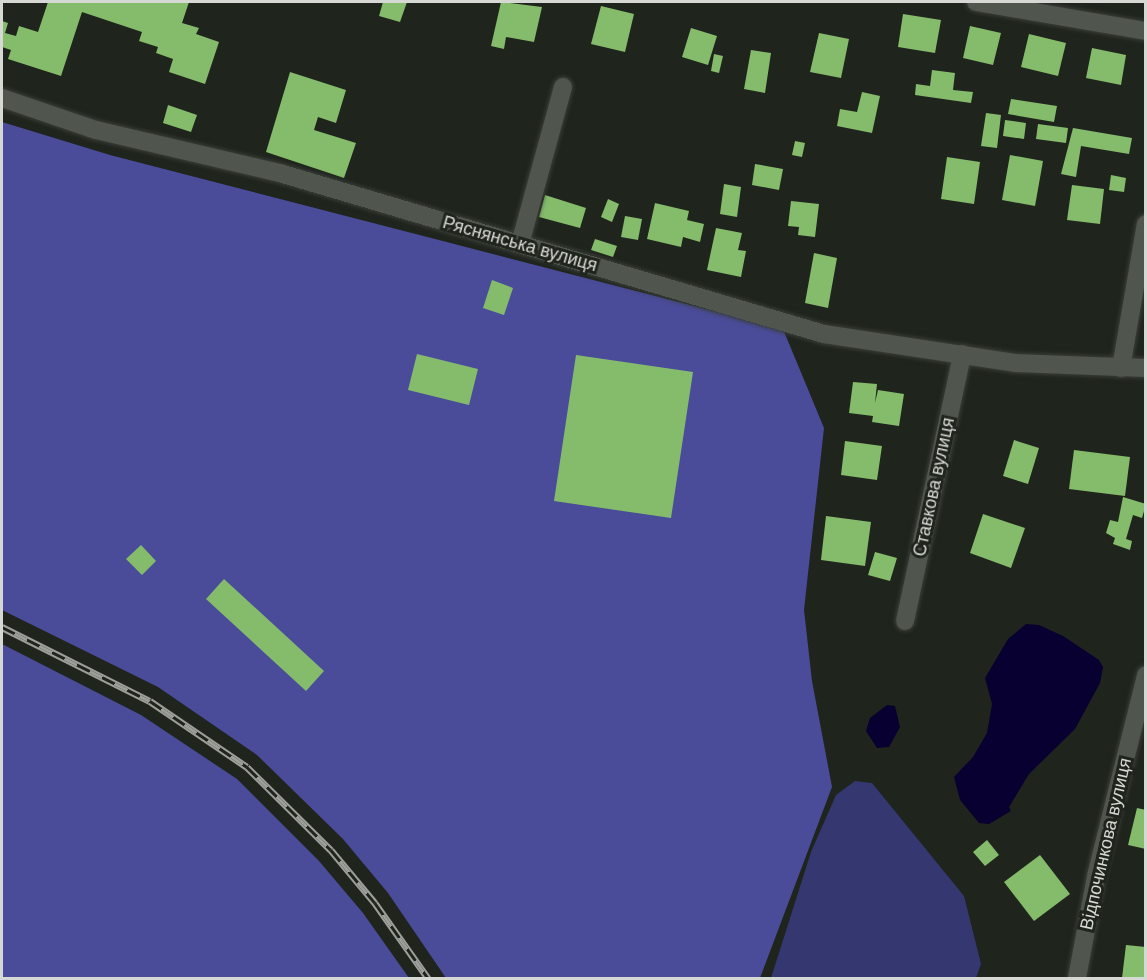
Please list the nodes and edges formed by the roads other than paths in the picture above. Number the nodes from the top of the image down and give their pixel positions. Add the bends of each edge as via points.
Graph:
1 (976, 2) edge
2 (1146, 31) edge
3 (563, 87) dead end
4 (2, 98) edge
5 (1146, 224) edge
6 (520, 244) junction
7 (962, 354) junction
8 (1121, 368) junction
9 (1146, 368) edge
10 (905, 621) dead end
11 (1146, 675) edge
12 (1077, 978) edge

1 - 2 street
3 - 6 street
4 - 6 street, Ряснянська вулиця via 96,130 283,174
5 - 8 street
6 - 7 street, Ряснянська вулиця via 824,334
7 - 8 street, Ряснянська вулиця via 1045,365
7 - 10 street, Ставкова вулиця
8 - 9 street, Ряснянська вулиця
11 - 12 street, Відпочинкова вулиця via 1096,876

